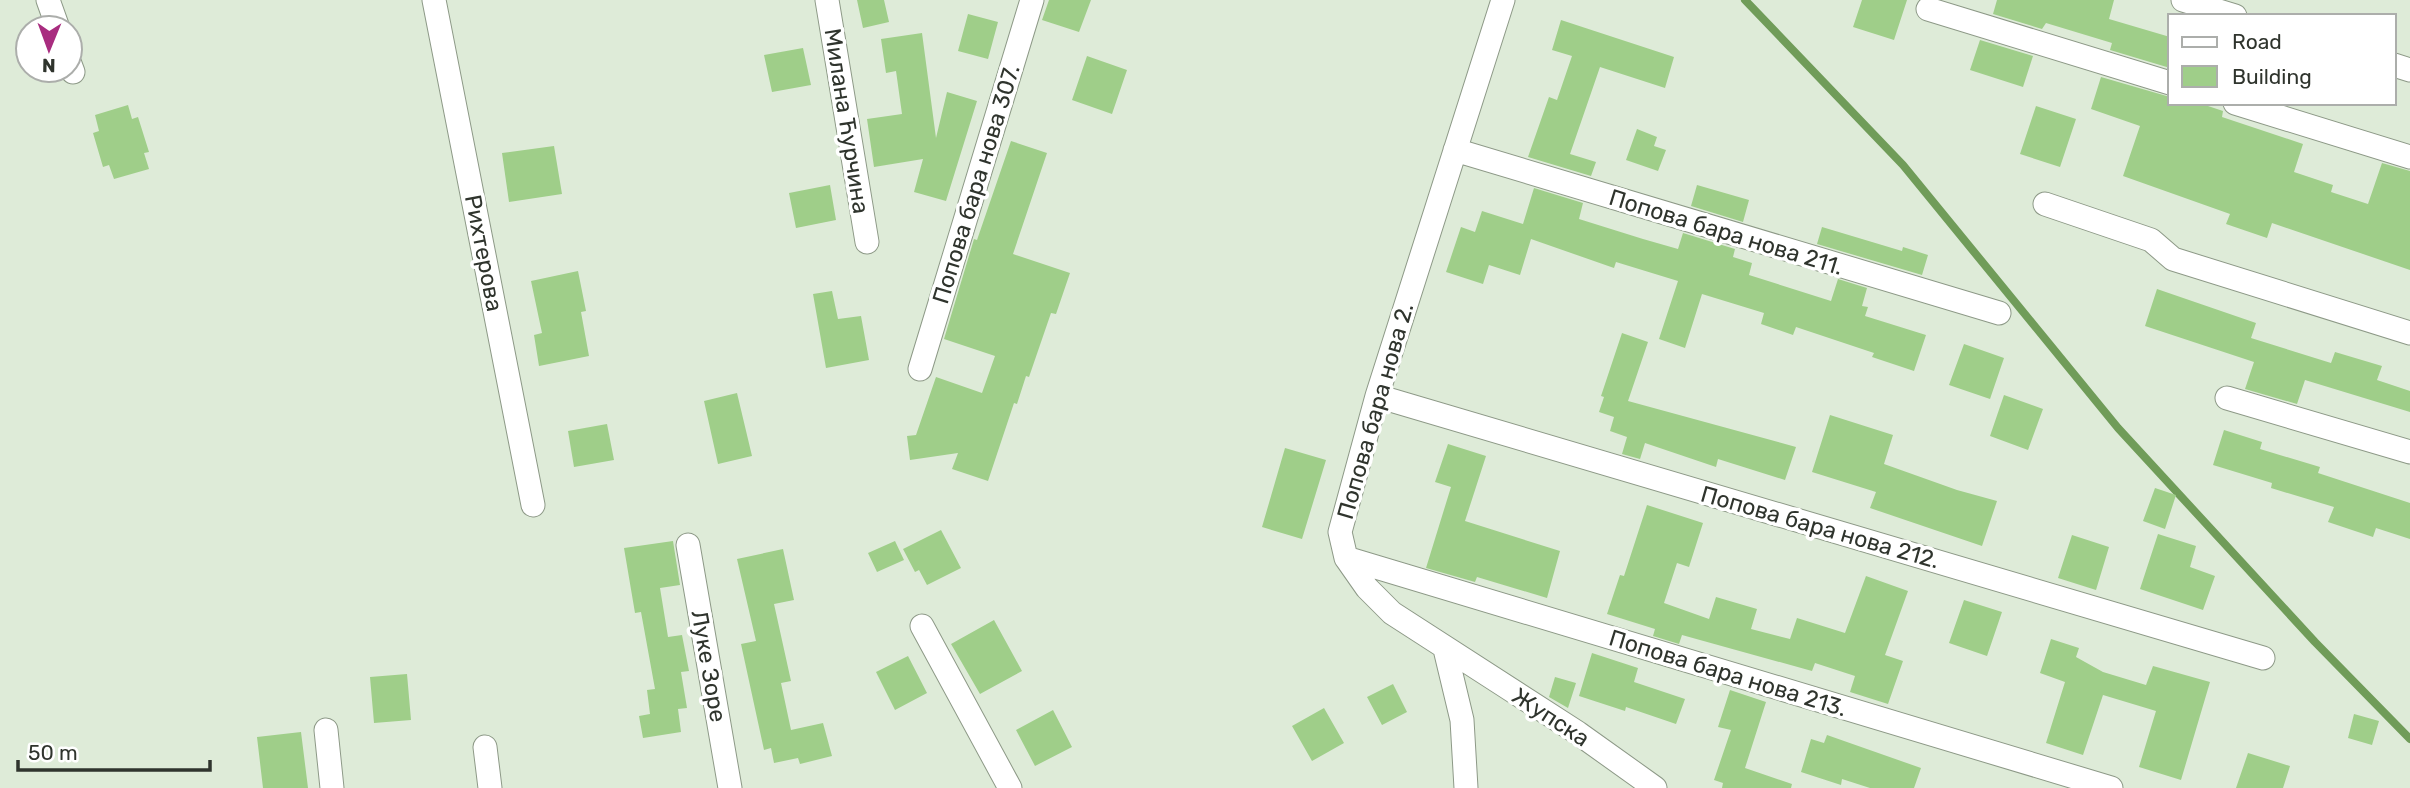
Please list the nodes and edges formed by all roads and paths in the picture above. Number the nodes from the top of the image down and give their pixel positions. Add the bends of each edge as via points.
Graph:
1 (434, 0) edge
2 (827, 0) edge
3 (1032, 0) edge
4 (1503, 0) edge
5 (2183, 0) edge
6 (1928, 9) dead end
7 (2228, 14) edge
8 (2168, 82) edge
9 (2241, 105) edge
10 (1455, 150) junction
11 (2410, 157) edge
12 (2045, 204) dead end
13 (867, 242) dead end
14 (1999, 313) dead end
15 (2410, 333) edge
16 (920, 369) dead end
17 (1377, 396) junction
18 (2227, 398) dead end
19 (2410, 452) edge
20 (533, 505) dead end
21 (688, 545) dead end
22 (1346, 558) junction
23 (922, 626) dead end
24 (1445, 649) junction
25 (2263, 658) dead end
26 (326, 730) dead end
27 (485, 747) dead end
28 (332, 788) edge
29 (490, 788) edge
30 (730, 788) edge
31 (1010, 788) edge
32 (1466, 788) edge
33 (1655, 788) edge
34 (2111, 788) edge

1 - 20 street, Рихтерова
2 - 13 street, Милана Ћурчина
3 - 16 street, Попова бара нова 307.
4 - 10 street, Попова бара нова 2.
5 - 7 street
6 - 8 street
9 - 11 street
10 - 14 street, Попова бара нова 211.
10 - 17 street, Попова бара нова 2.
12 - 15 street via 2151,240 2173,259
17 - 22 street, Попова бара нова 2. via 1340,532
17 - 25 street, Попова бара нова 212.
18 - 19 street
21 - 30 street, Луке Зоре
22 - 24 street, Попова бара нова 2. via 1392,613
22 - 34 street, Попова бара нова 213.
23 - 31 street
24 - 32 street via 1462,720
24 - 33 street, Жупска
26 - 28 street
27 - 29 street

